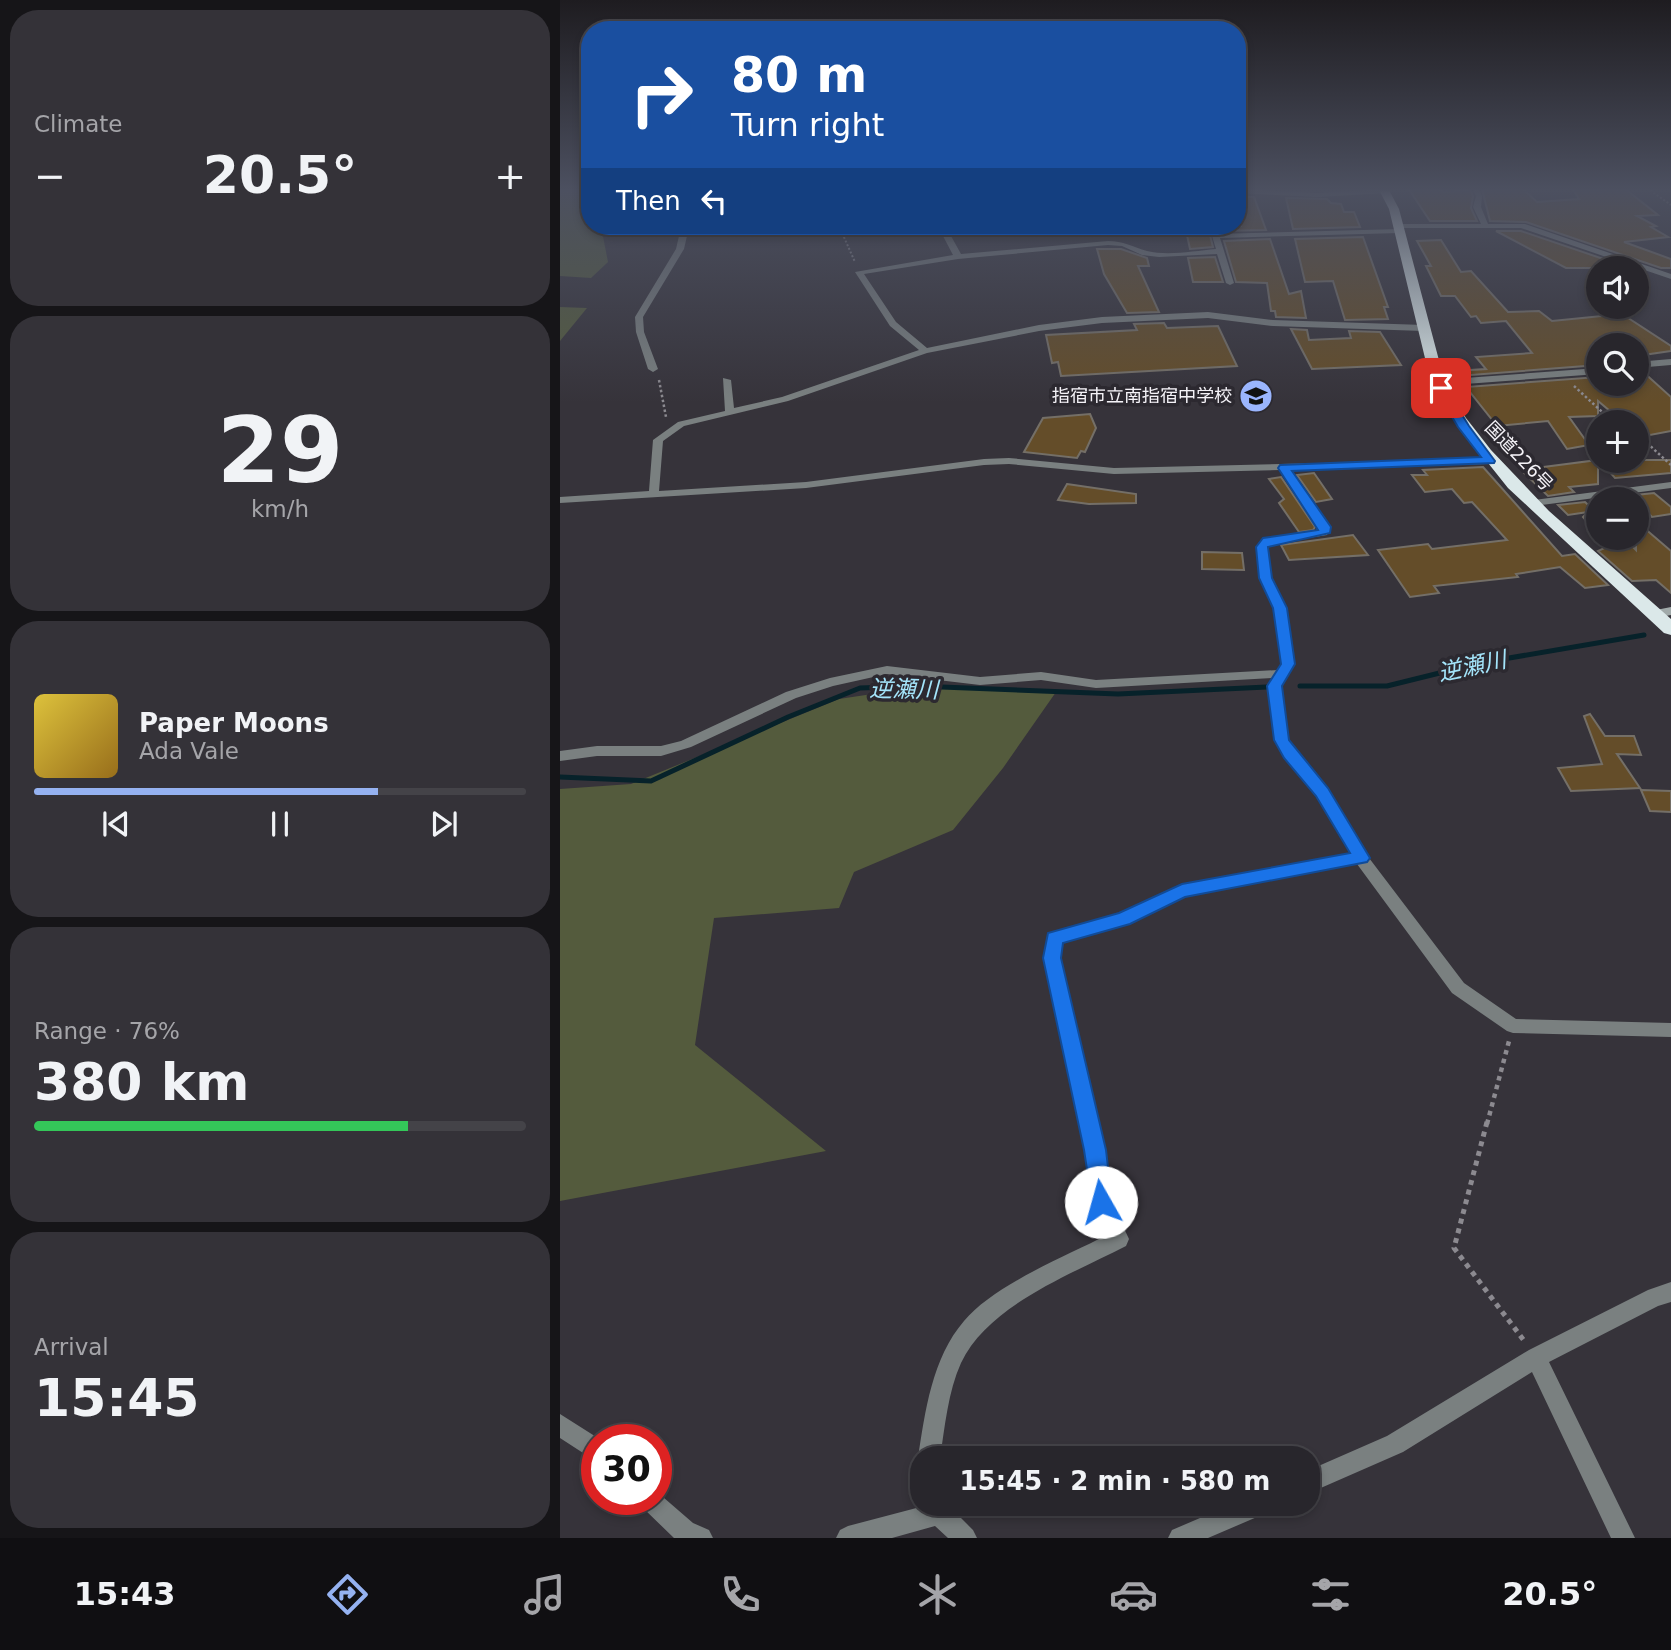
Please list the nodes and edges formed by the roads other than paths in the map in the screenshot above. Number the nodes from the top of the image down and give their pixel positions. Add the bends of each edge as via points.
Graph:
1 (674, 260) edge
2 (940, 260) edge
3 (1223, 260) edge
4 (1407, 260) edge
5 (1622, 260) edge
6 (1671, 277) edge
7 (1230, 283) dead end
8 (1424, 328) junction
9 (925, 351) junction
10 (1671, 362) edge
11 (1649, 364) edge
12 (653, 369) road end
13 (1586, 372) edge
14 (726, 380) dead end
15 (1438, 383) junction
16 (729, 410) junction
17 (1489, 461) junction
18 (1284, 468) junction
19 (1671, 485) edge
20 (654, 492) junction
21 (560, 499) edge
22 (1534, 503) junction
23 (1663, 612) edge
24 (1671, 629) edge
25 (1280, 674) junction
26 (560, 756) edge
27 (1361, 858) junction
28 (1671, 1030) edge
29 (1671, 1292) edge
30 (1536, 1356) junction
31 (560, 1425) edge
32 (581, 1440) edge
33 (931, 1446) edge
34 (1320, 1477) edge
35 (667, 1515) edge
36 (915, 1516) edge
37 (943, 1516) edge
38 (1232, 1516) edge
39 (701, 1538) edge
40 (848, 1538) edge
41 (965, 1538) edge
42 (1180, 1538) edge
43 (1623, 1538) edge

1 - 12 street via 639,317
2 - 9 street via 859,272 893,324
3 - 7 street
4 - 8 highway, 国道226号
5 - 6 street
8 - 9 street via 1156,316 1039,328
8 - 15 highway, 国道226号
9 - 16 street via 785,399
10 - 11 street
13 - 15 street
14 - 16 street
15 - 17 highway, 国道226号
16 - 20 street via 681,425 658,440
17 - 18 street
17 - 22 highway, 国道226号
18 - 20 street via 1114,471 984,462 806,485
18 - 25 street via 1324,527 1323,533 1268,541 1262,547 1266,578 1284,626 1288,664
19 - 22 street
20 - 21 street
22 - 23 highway, 国道226号
23 - 24 highway, 国道226号
25 - 26 street via 1096,684 1041,676 980,681 887,670 790,695 686,744 661,751
25 - 27 street via 1275,686 1281,740 1322,792
27 - 28 street via 1458,988 1513,1026
27 - 33 street via 1182,891 1124,919 1054,938 1052,958 1095,1150 1101,1202 1119,1239 992,1309 972,1327 957,1351 939,1399
29 - 30 street
30 - 34 street via 1395,1444
30 - 43 street
31 - 32 street
35 - 39 street via 685,1532
36 - 40 street
37 - 41 street
38 - 42 street

